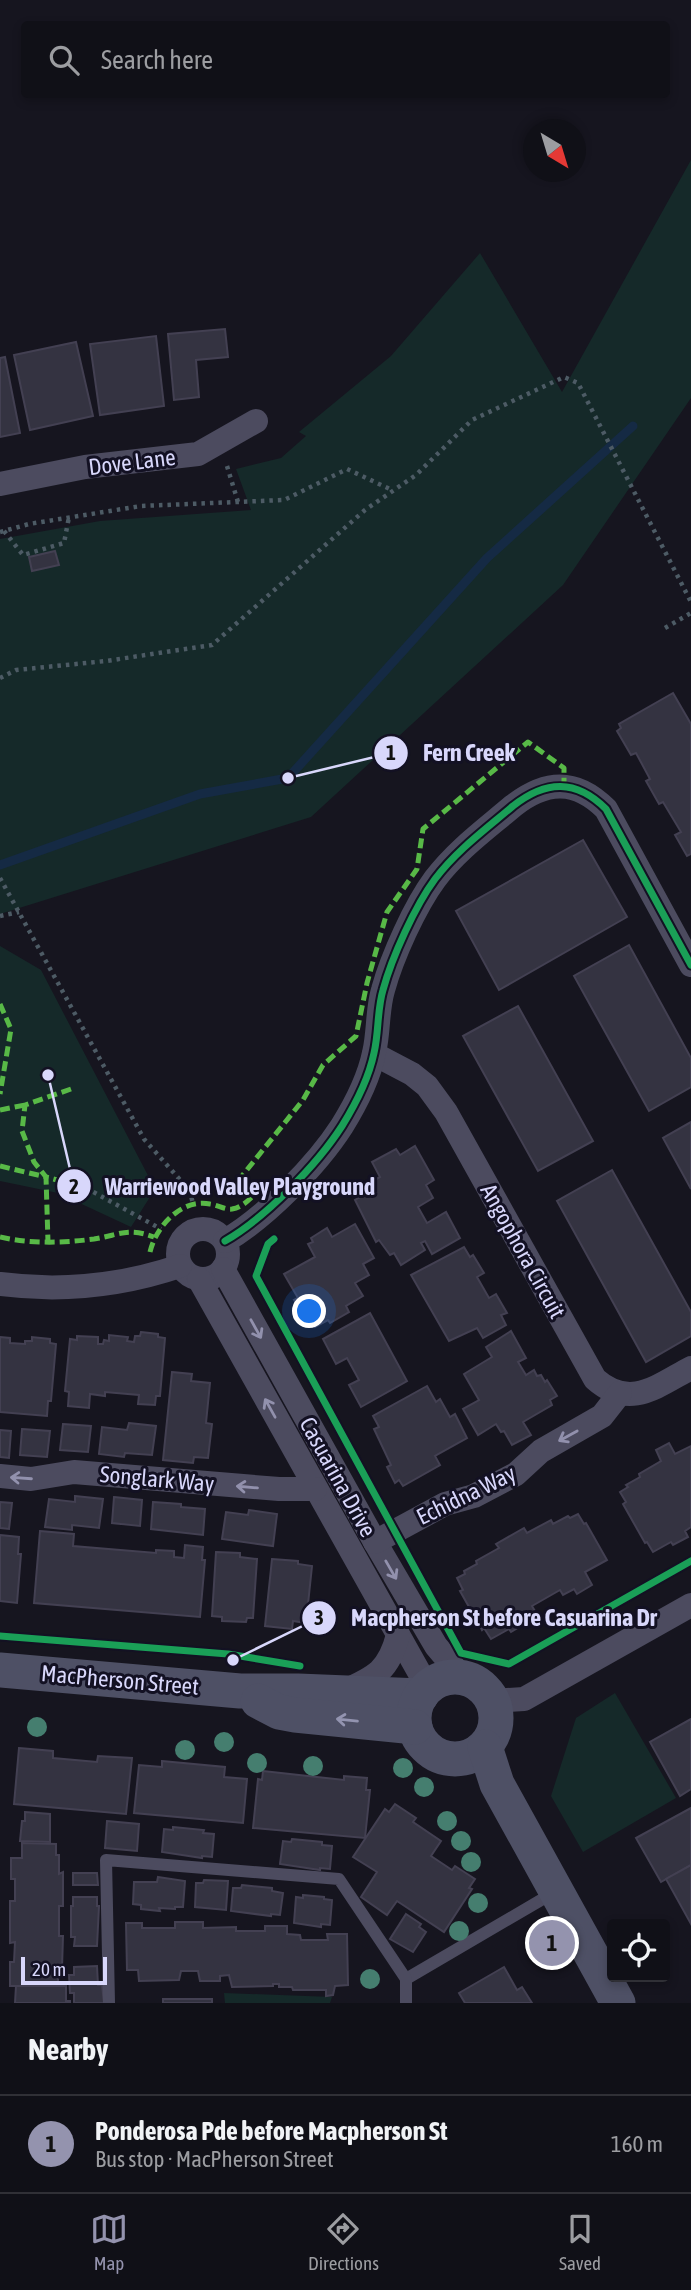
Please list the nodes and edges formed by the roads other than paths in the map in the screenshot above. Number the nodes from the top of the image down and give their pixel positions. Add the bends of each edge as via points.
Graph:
1 (256, 421) dead end
2 (0, 484) edge
3 (691, 965) edge
4 (374, 1054) junction
5 (225, 1241) junction
6 (223, 1269) junction
7 (189, 1272) junction
8 (0, 1284) edge
9 (691, 1368) edge
10 (620, 1393) junction
11 (0, 1476) edge
12 (315, 1489) junction
13 (375, 1542) junction
14 (691, 1605) edge
15 (398, 1635) junction
16 (0, 1670) edge
17 (463, 1678) junction
18 (240, 1691) junction
19 (340, 1692) junction
20 (492, 1701) junction
21 (421, 1704) junction
22 (485, 1747) junction
23 (557, 1891) junction
24 (406, 1979) junction
25 (109, 2003) edge
26 (406, 2003) edge
27 (618, 2003) edge

1 - 2 street, Dove Lane via 198,454 86,467
3 - 4 street via 606,809 578,788 551,786 522,799 470,841 435,879 405,934 383,990
4 - 5 street via 342,1126 293,1187
4 - 10 street, Angophora Circuit via 427,1086 446,1112 587,1367 604,1387
5 - 6 street via 228,1255
5 - 7 street via 203,1228 186,1234 177,1249
6 - 7 street via 212,1278
6 -> 13 street, Casuarina Drive
7 - 8 street via 87,1288
12 -> 7 street, Casuarina Drive
9 - 10 street via 648,1391 631,1396
10 -> 13 street, Echidna Way via 602,1416 541,1451 516,1474 474,1496 445,1504
12 -> 11 street, Songlark Way via 74,1472 31,1479
12 - 15 street, Casuarina Drive
13 -> 17 street, Casuarina Drive via 436,1646
14 - 20 street via 524,1699
15 - 19 street via 385,1668 370,1680
15 - 21 street, Casuarina Drive
16 - 18 street, MacPherson Street
17 - 20 street via 475,1682
17 - 21 street via 438,1681
18 - 19 street, MacPherson Street
21 -> 18 street, MacPherson Street via 279,1712
19 - 21 street, MacPherson Street
20 - 22 street via 496,1725
21 - 22 street via 419,1739 438,1756 463,1759
22 - 23 street via 498,1784
23 - 24 lane
23 - 27 street
24 - 25 lane via 339,1880 107,1860
24 - 26 lane

